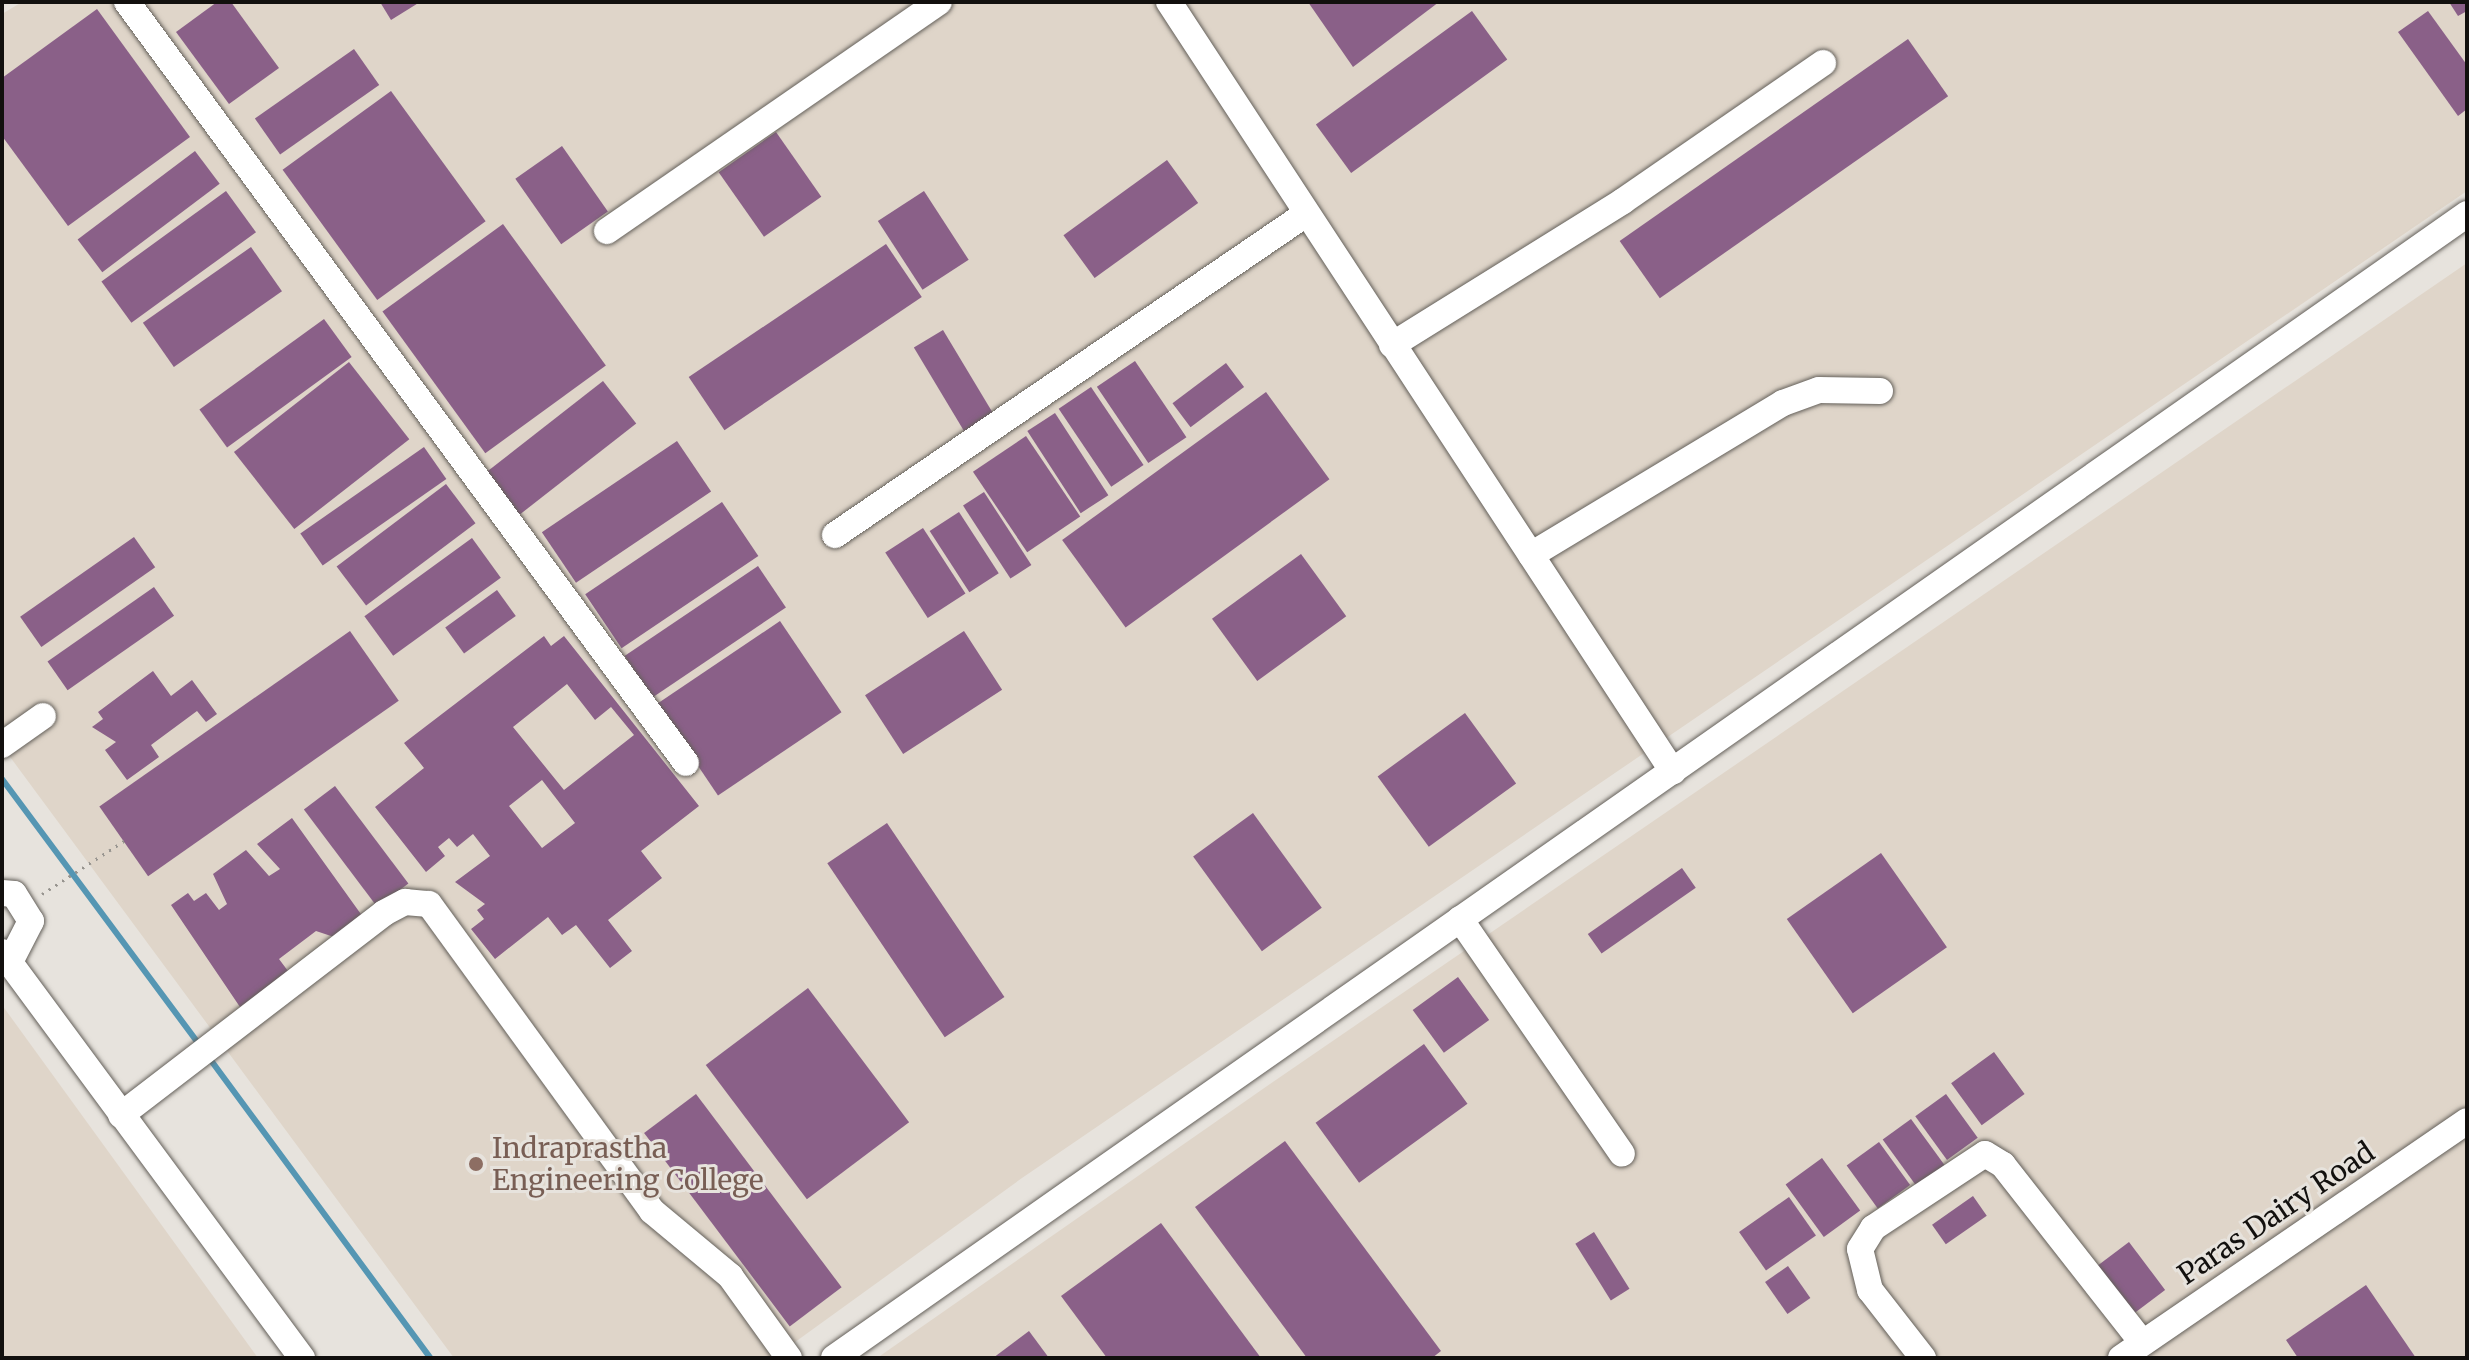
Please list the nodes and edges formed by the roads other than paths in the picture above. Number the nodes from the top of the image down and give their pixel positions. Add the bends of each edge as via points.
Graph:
1 (127, 2) edge
2 (939, 2) edge
3 (1169, 2) edge
4 (1823, 63) dead end
5 (1306, 214) junction
6 (2467, 214) edge
7 (607, 231) dead end
8 (1392, 345) junction
9 (1880, 391) dead end
10 (835, 535) dead end
11 (1531, 555) junction
12 (43, 716) dead end
13 (9, 740) edge
14 (686, 763) dead end
15 (1673, 772) junction
16 (2, 893) edge
17 (1460, 919) junction
18 (6, 957) edge
19 (121, 1115) junction
20 (2467, 1121) edge
21 (1622, 1154) dead end
22 (2142, 1342) junction
23 (302, 1358) edge
24 (789, 1358) edge
25 (834, 1358) edge
26 (1923, 1358) edge
27 (2121, 1358) edge

1 - 14 street
2 - 7 street
3 - 5 street
4 - 8 street via 1623,201
5 - 8 street
5 - 10 street
6 - 15 street
8 - 11 street
9 - 11 street via 1819,390 1783,403
11 - 15 street
12 - 13 street
15 - 17 street
16 - 18 street via 14,894 31,921
17 - 21 street
17 - 25 street
18 - 19 street
19 - 23 street
19 - 24 street via 384,913 405,902 429,904 652,1211 730,1276
20 - 22 street, Paras Dairy Road
22 - 26 street via 2003,1165 1985,1154 1873,1228 1860,1249 1870,1290
22 - 27 street, Paras Dairy Road

